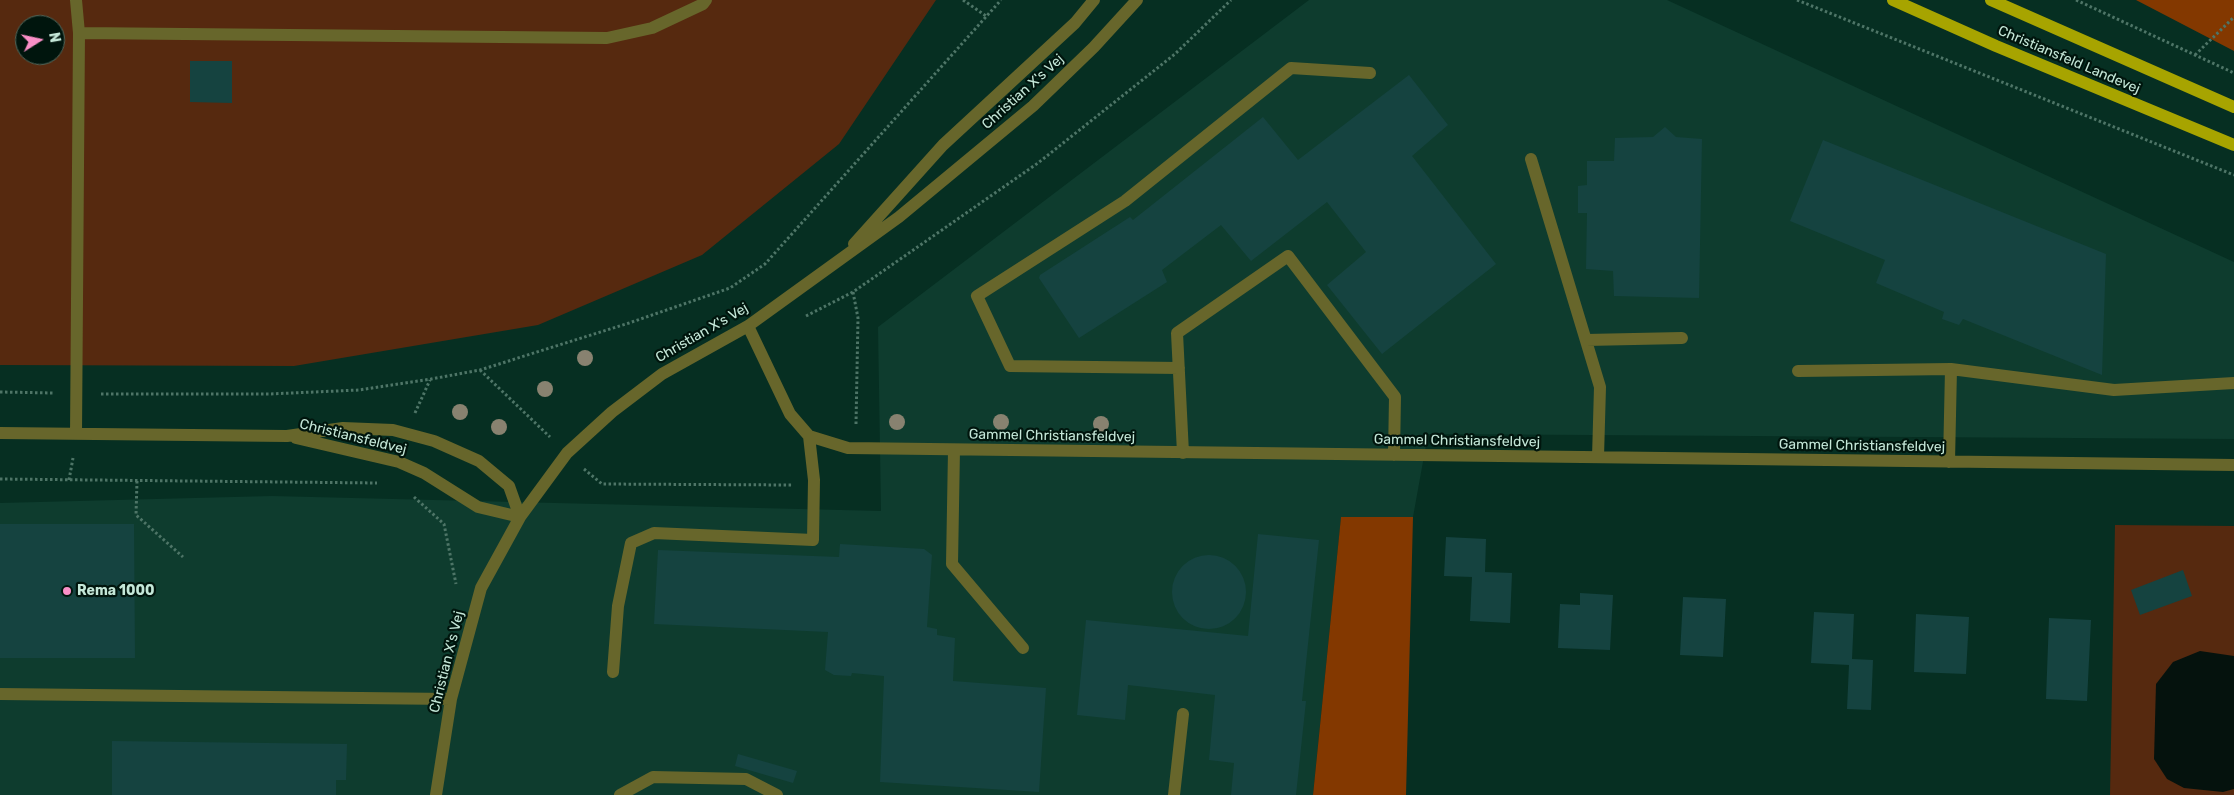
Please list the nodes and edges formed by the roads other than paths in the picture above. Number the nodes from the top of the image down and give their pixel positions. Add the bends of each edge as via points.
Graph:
1 (76, 0) edge
2 (706, 0) edge
3 (1094, 0) edge
4 (1137, 0) edge
5 (1893, 0) edge
6 (1991, 0) edge
7 (79, 33) junction
8 (1370, 73) dead end
9 (2234, 107) edge
10 (2234, 145) edge
11 (1530, 159) dead end
12 (836, 264) junction
13 (748, 326) junction
14 (1682, 338) dead end
15 (1586, 340) junction
16 (1179, 368) junction
17 (1950, 369) junction
18 (1798, 370) dead end
19 (2234, 382) edge
20 (0, 433) edge
21 (76, 434) junction
22 (287, 436) junction
23 (809, 436) junction
24 (954, 450) junction
25 (1183, 453) junction
26 (1394, 455) junction
27 (1598, 458) junction
28 (1949, 462) junction
29 (2234, 465) edge
30 (520, 516) junction
31 (1023, 648) dead end
32 (613, 672) dead end
33 (0, 694) edge
34 (451, 699) junction
35 (1183, 714) dead end
36 (436, 795) edge
37 (620, 795) edge
38 (777, 795) edge
39 (1174, 795) edge

1 - 7 street
2 - 7 street via 652,28 607,38
3 - 12 street via 1075,23 943,145
4 - 12 street, Christian X's Vej via 1094,47 1025,112 922,199
5 - 10 main road, Christiansfeld Landevej
6 - 9 main road, Christiansfeld Landevej
7 - 21 street
8 - 16 street via 1291,68 1125,200 977,296 1010,366
11 - 15 street
12 - 13 street, Christian X's Vej
13 - 23 street via 790,414
13 - 30 street, Christian X's Vej via 662,374 612,412 567,453
14 - 15 street
15 - 27 street via 1600,387
16 - 25 street
16 - 26 street via 1177,333 1288,256 1395,397
17 - 18 street
17 - 19 street via 2114,390
17 - 28 street
20 - 21 street, Christiansfeldvej
21 - 22 street, Christiansfeldvej
22 - 30 street, Christiansfeldvej via 400,462 478,507
22 - 30 street, Christiansfeldvej via 343,428 383,430 434,441 479,461 509,486
23 - 24 street, Gammel Christiansfeldvej via 848,448
23 - 32 street via 814,480 813,540 654,533 631,543 618,606
24 - 25 street, Gammel Christiansfeldvej
24 - 31 street via 952,564
25 - 26 street, Gammel Christiansfeldvej
26 - 27 street, Gammel Christiansfeldvej
27 - 28 street, Gammel Christiansfeldvej
28 - 29 street, Gammel Christiansfeldvej
30 - 34 street, Christian X's Vej via 481,588
33 - 34 street
34 - 36 street, Christian X's Vej
35 - 39 street
37 - 38 street via 653,777 746,779

